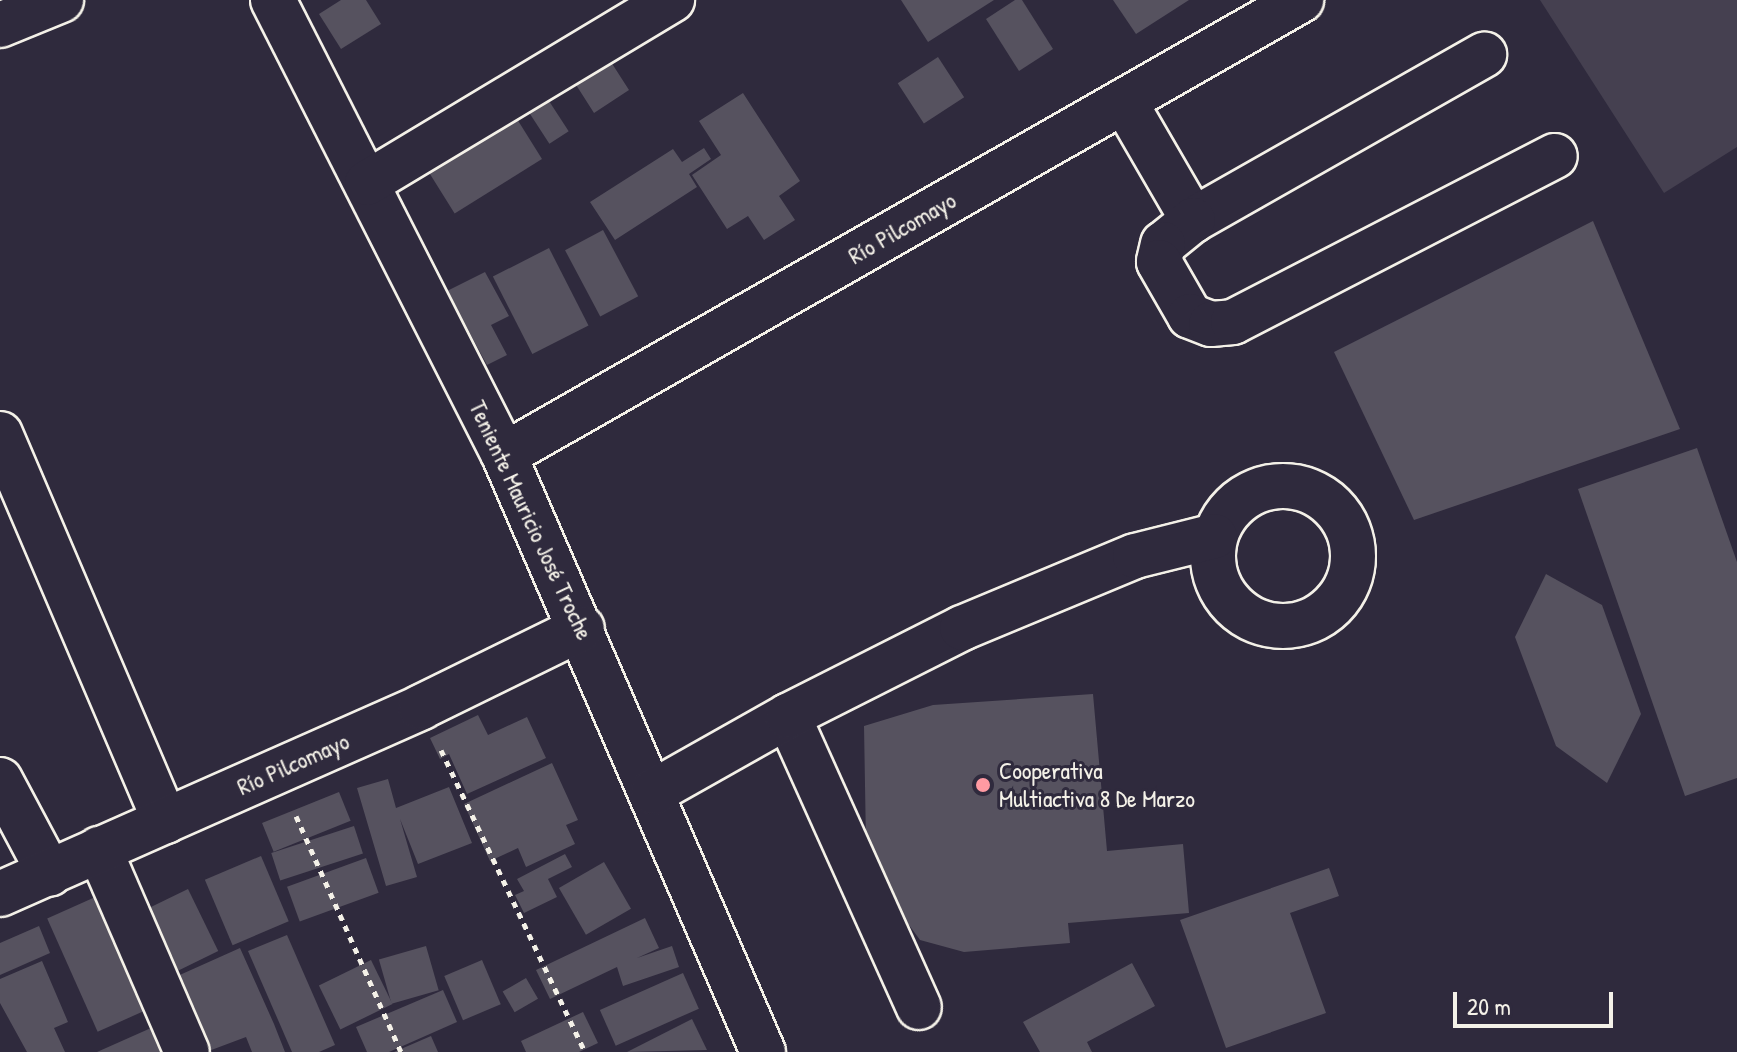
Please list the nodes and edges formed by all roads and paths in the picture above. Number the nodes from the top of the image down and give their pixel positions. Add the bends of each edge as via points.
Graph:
1 (61, 0) edge
2 (273, 0) edge
3 (672, 0) edge
4 (1301, 0) edge
5 (0, 25) edge
6 (1484, 55) dead end
7 (1124, 101) junction
8 (1555, 156) dead end
9 (367, 183) junction
10 (1193, 220) junction
11 (0, 434) edge
12 (504, 455) junction
13 (1215, 536) dead end
14 (582, 628) junction
15 (421, 707) junction
16 (788, 716) junction
17 (276, 772) junction
18 (0, 780) edge
19 (653, 792) junction
20 (165, 821) junction
21 (99, 849) junction
22 (50, 874) junction
23 (0, 894) edge
24 (919, 1007) dead end
25 (187, 1052) edge
26 (401, 1052) edge
27 (585, 1052) edge
28 (763, 1052) edge

1 - 5 street
2 - 9 street, Teniente Mauricio José Troche
3 - 9 street
4 - 7 street, Río Pilcomayo
6 - 10 street
7 - 10 street
7 - 12 street, Río Pilcomayo
8 - 10 street via 1233,322 1211,324 1190,316 1159,262 1163,244
9 - 12 street, Teniente Mauricio José Troche
11 - 20 street
12 - 14 street, Teniente Mauricio José Troche
13 - 16 street via 1135,556 1005,610
14 - 15 street, Río Pilcomayo
14 - 19 street, Teniente Mauricio José Troche
15 - 17 street, Río Pilcomayo
15 - 27 path
16 - 19 street
16 - 24 street
17 - 20 street, Río Pilcomayo
17 - 26 path
18 - 22 street
19 - 28 street, Teniente Mauricio José Troche
20 - 21 street, Río Pilcomayo
21 - 22 street, Río Pilcomayo
21 - 25 street
22 - 23 street, Río Pilcomayo

